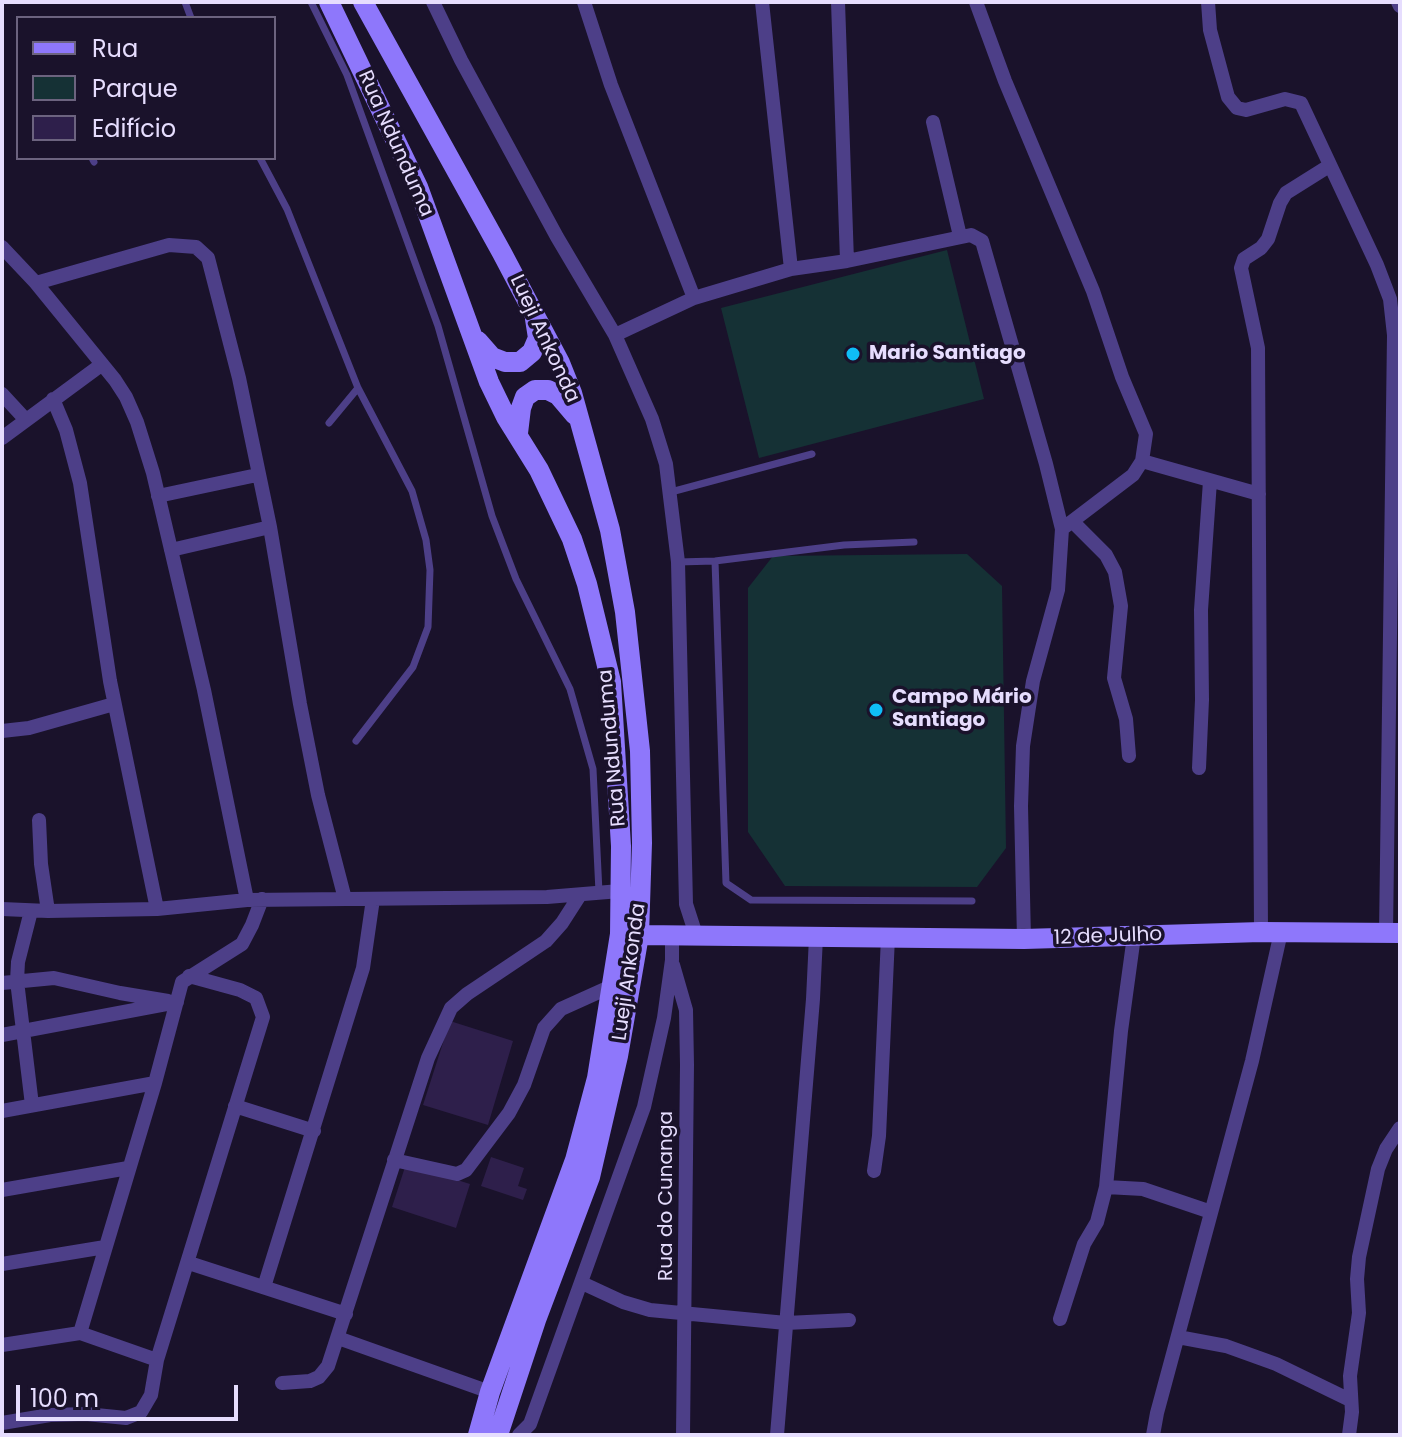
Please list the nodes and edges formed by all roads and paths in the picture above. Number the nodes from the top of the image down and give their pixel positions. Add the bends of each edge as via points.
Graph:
1 (311, 2) edge
2 (329, 2) edge
3 (363, 2) edge
4 (433, 2) edge
5 (584, 2) edge
6 (762, 2) edge
7 (838, 2) edge
8 (976, 2) edge
9 (1208, 2) edge
10 (933, 122) dead end
11 (261, 160) edge
12 (1329, 166) junction
13 (467, 187) joint
14 (960, 236) junction
15 (2, 247) edge
16 (847, 261) junction
17 (791, 269) junction
18 (36, 283) junction
19 (694, 298) junction
20 (534, 311) junction
21 (473, 335) junction
22 (615, 335) junction
23 (101, 365) junction
24 (358, 388) junction
25 (2, 394) edge
26 (53, 399) junction
27 (26, 420) junction
28 (329, 423) dead end
29 (582, 425) junction
30 (518, 433) junction
31 (2, 438) edge
32 (812, 454) dead end
33 (1142, 461) junction
34 (257, 475) junction
35 (1210, 481) junction
36 (671, 492) junction
37 (1259, 494) junction
38 (158, 496) junction
39 (1067, 525) junction
40 (270, 527) junction
41 (914, 542) dead end
42 (171, 550) junction
43 (715, 561) junction
44 (678, 562) junction
45 (114, 704) junction
46 (2, 731) edge
47 (356, 741) dead end
48 (1129, 756) dead end
49 (1199, 768) dead end
50 (39, 820) dead end
51 (610, 892) junction
52 (580, 895) junction
53 (345, 899) junction
54 (373, 899) junction
55 (255, 900) junction
56 (972, 901) dead end
57 (2, 909) edge
58 (157, 909) junction
59 (31, 911) junction
60 (48, 911) junction
61 (1271, 932) junction
62 (1393, 933) edge
63 (639, 935) junction
64 (672, 935) junction
65 (696, 935) junction
66 (1134, 936) junction
67 (816, 937) junction
68 (888, 937) junction
69 (1024, 939) junction
70 (672, 960) junction
71 (2, 972) edge
72 (189, 976) junction
73 (9, 982) edge
74 (612, 986) junction
75 (177, 1002) junction
76 (22, 1032) junction
77 (2, 1035) edge
78 (155, 1083) junction
79 (32, 1105) junction
80 (235, 1106) junction
81 (2, 1111) edge
82 (1400, 1128) edge
83 (314, 1131) junction
84 (394, 1160) junction
85 (128, 1168) junction
86 (874, 1171) dead end
87 (1106, 1187) junction
88 (2, 1190) edge
89 (1211, 1212) junction
90 (105, 1247) junction
91 (189, 1263) junction
92 (2, 1264) edge
93 (582, 1283) junction
94 (264, 1287) junction
95 (346, 1314) junction
96 (686, 1314) junction
97 (1060, 1319) dead end
98 (849, 1320) dead end
99 (786, 1323) junction
100 (80, 1333) junction
101 (1178, 1337) junction
102 (338, 1338) junction
103 (2, 1345) edge
104 (157, 1360) junction
105 (282, 1383) dead end
106 (490, 1392) junction
107 (1350, 1400) junction
108 (2, 1423) edge
109 (478, 1435) edge
110 (498, 1435) edge
111 (519, 1435) edge
112 (683, 1435) edge
113 (777, 1435) edge
114 (1153, 1435) edge
115 (1349, 1435) edge

1 - 51 lane via 347,75 428,296 492,516 516,579 570,689 593,769
2 - 21 main road, Rua Ndunduma via 418,187
3 - 13 main road, Rua Ndunduma
4 - 22 street
5 - 19 street
6 - 17 street
7 - 16 street
8 - 33 street via 1146,434
9 - 12 street via 1215,55 1232,104 1246,110 1285,99 1301,103
10 - 14 street
11 - 24 lane via 287,209
12 - 37 street via 1286,193 1268,239 1241,268 1258,348
12 - 62 street via 1377,265 1390,299 1394,335
13 - 20 main road, Lueji Ankonda
14 - 16 street
14 - 39 street via 975,235 982,241
15 - 18 street
16 - 17 street
17 - 19 street
18 - 23 street
18 - 34 street via 169,245 196,247 208,258 217,289
19 - 22 street
20 - 21 main road via 538,338 520,362 492,357
20 - 29 main road, Lueji Ankonda
21 - 30 main road, Rua Ndunduma via 489,382
22 - 36 street via 652,419
23 - 26 street
23 - 38 street via 126,397 137,422
24 - 28 lane
24 - 47 lane via 421,516 430,597 428,627 413,667
25 - 27 street
26 - 27 street
26 - 45 street via 80,483
27 - 31 street
29 - 30 main road via 558,395 535,390 525,397
29 - 63 main road, Lueji Ankonda via 610,530 640,751
30 - 51 main road, Rua Ndunduma via 572,539 611,682 620,830
32 - 36 lane
33 - 35 street
33 - 39 street via 1133,475
34 - 38 street
34 - 40 street
35 - 37 street
35 - 49 street via 1202,566
36 - 44 street
37 - 61 street
38 - 42 street
39 - 48 street via 1106,555 1115,572 1121,606 1114,678 1126,719
39 - 69 street via 1023,746
40 - 42 street
40 - 53 street via 318,795
41 - 43 lane
42 - 55 street
43 - 44 lane
43 - 56 lane via 726,883 751,900
44 - 65 street via 686,904
45 - 46 street
45 - 58 street
50 - 60 street
51 - 52 street
51 - 74 main road, Rua Ndunduma via 620,934
52 - 54 street
52 - 84 street via 546,941 451,1008
53 - 54 street
53 - 55 street
54 - 83 street via 363,968
55 - 58 street
55 - 72 street via 242,944
57 - 59 street
58 - 60 street
59 - 60 street
59 - 73 street
61 - 62 main road, 12 de Julho
61 - 66 main road, 12 de Julho
61 - 89 street via 1252,1061
63 - 64 main road, 12 de Julho
63 - 110 main road, Lueji Ankonda via 590,1177
64 - 65 main road, 12 de Julho
64 - 70 street
65 - 67 main road, 12 de Julho
66 - 69 main road, 12 de Julho
66 - 87 street
67 - 68 main road, 12 de Julho
67 - 99 street
68 - 69 main road, 12 de Julho
68 - 86 street
70 - 93 street, Lueji Ankonda via 644,1107
70 - 96 street, Rua do Cunanga via 686,1010
71 - 73 street
72 - 75 street
72 - 80 street via 256,998 263,1017
73 - 75 street via 54,978
73 - 76 street
74 - 84 street via 561,1009 544,1028 509,1113 466,1170 457,1174
74 - 106 main road, Rua Ndunduma via 597,1078 575,1160
75 - 76 street
75 - 78 street
76 - 77 street
76 - 79 street
78 - 79 street
78 - 85 street
79 - 81 street
80 - 83 street
80 - 91 street
82 - 107 street via 1378,1169 1359,1257 1359,1322
83 - 94 street
84 - 95 street
85 - 88 street
85 - 90 street
87 - 89 street via 1152,1191
87 - 97 street
89 - 101 street
90 - 92 street
90 - 100 street
91 - 94 street
91 - 104 street
93 - 96 street via 623,1302
93 - 111 street, Lueji Ankonda via 530,1424
94 - 95 street
95 - 102 street
96 - 99 street
96 - 112 street, Rua do Cunanga
98 - 99 street
99 - 113 street
100 - 103 street
100 - 104 street
101 - 107 street via 1226,1346 1276,1364
101 - 114 street
102 - 105 street via 319,1377
102 - 106 street
104 - 108 street via 151,1395 141,1412 126,1418 50,1415
106 - 109 main road, Rua Ndunduma
107 - 115 street

